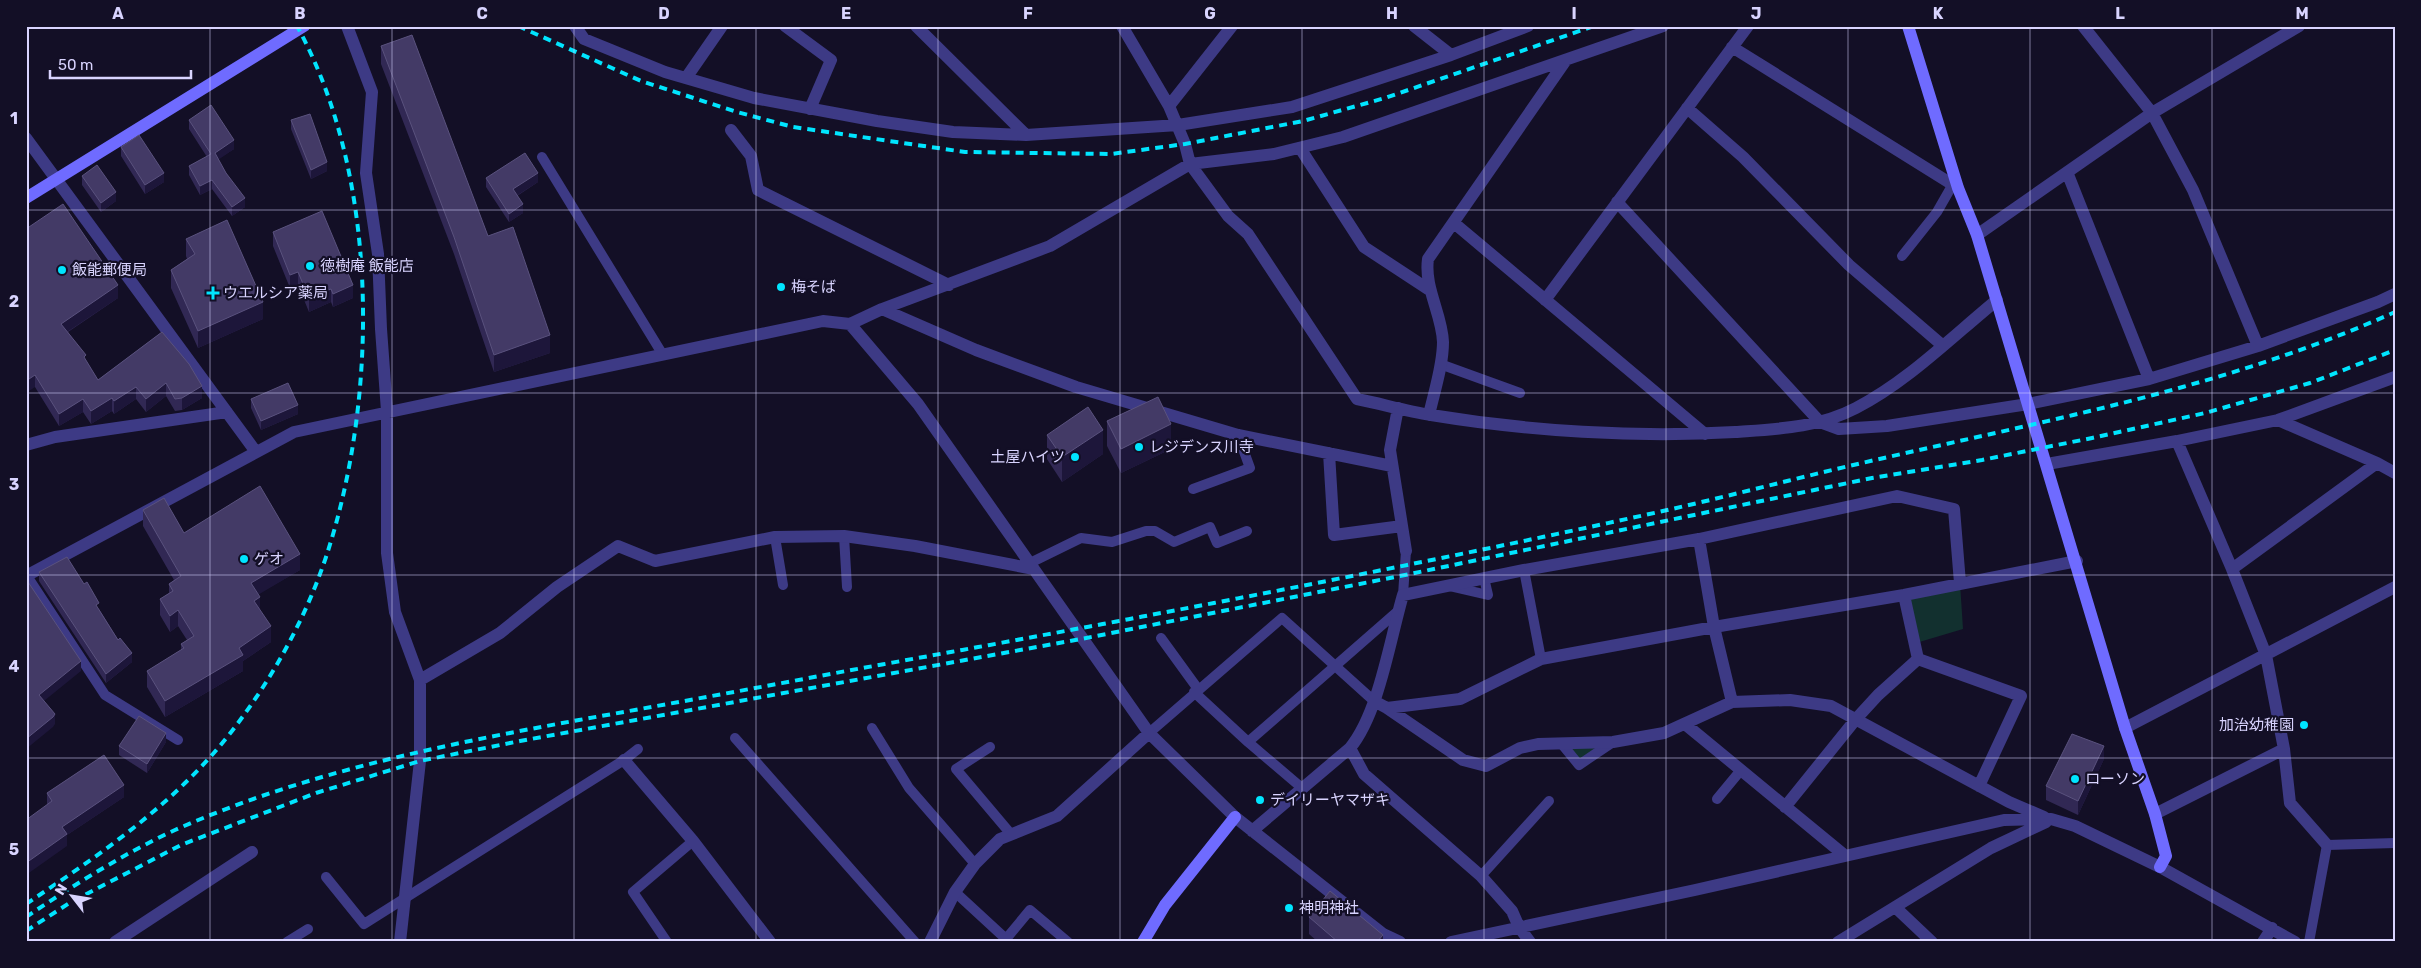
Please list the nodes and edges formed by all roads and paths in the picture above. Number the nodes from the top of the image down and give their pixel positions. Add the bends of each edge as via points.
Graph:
1 (304, 26) edge
2 (347, 26) edge
3 (575, 26) edge
4 (722, 26) edge
5 (785, 26) edge
6 (1122, 26) edge
7 (1232, 26) edge
8 (1414, 26) edge
9 (1528, 26) edge
10 (1663, 26) edge
11 (1748, 26) edge
12 (1908, 26) edge
13 (2083, 26) edge
14 (2299, 26) edge
15 (921, 28) edge
16 (1732, 47) junction
17 (1450, 55) junction
18 (1566, 60) junction
19 (686, 78) junction
20 (1169, 106) junction
21 (1687, 108) junction
22 (810, 109) junction
23 (2152, 113) junction
24 (1178, 125) junction
25 (732, 130) dead end
26 (1026, 135) junction
27 (26, 138) edge
28 (1300, 148) junction
29 (542, 157) dead end
30 (1190, 164) junction
31 (2067, 172) junction
32 (57, 180) junction
33 (1956, 186) junction
34 (26, 198) edge
35 (1616, 202) junction
36 (1454, 224) junction
37 (1977, 235) junction
38 (1902, 256) dead end
39 (949, 285) junction
40 (1431, 291) junction
41 (2395, 294) edge
42 (1545, 300) junction
43 (1996, 300) junction
44 (882, 309) junction
45 (850, 324) junction
46 (1942, 345) junction
47 (2258, 346) junction
48 (663, 356) junction
49 (1440, 364) junction
50 (2395, 377) edge
51 (2149, 379) junction
52 (1520, 393) dead end
53 (2028, 404) junction
54 (1398, 408) junction
55 (388, 411) junction
56 (227, 412) junction
57 (1429, 415) junction
58 (2278, 420) junction
59 (1820, 422) junction
60 (1705, 434) junction
61 (1238, 435) junction
62 (2177, 441) junction
63 (26, 445) edge
64 (256, 452) junction
65 (1329, 453) junction
66 (2377, 463) junction
67 (2047, 464) junction
68 (1392, 466) junction
69 (2395, 473) edge
70 (1193, 489) dead end
71 (1402, 526) junction
72 (1247, 530) dead end
73 (844, 536) junction
74 (775, 537) junction
75 (1699, 538) junction
76 (1406, 551) joint
77 (2077, 561) junction
78 (1032, 566) junction
79 (2232, 569) junction
80 (1524, 570) junction
81 (26, 576) edge
82 (1960, 583) junction
83 (783, 585) dead end
84 (847, 587) dead end
85 (2395, 588) edge
86 (1403, 595) junction
87 (1904, 595) junction
88 (1398, 611) junction
89 (1714, 627) junction
90 (1161, 638) dead end
91 (2266, 655) junction
92 (1541, 659) junction
93 (1918, 659) junction
94 (1336, 666) junction
95 (420, 680) junction
96 (1196, 690) junction
97 (1374, 701) junction
98 (1732, 702) junction
99 (1387, 708) junction
100 (1856, 719) junction
101 (1685, 724) junction
102 (872, 728) dead end
103 (2125, 728) junction
104 (1149, 733) junction
105 (735, 738) dead end
106 (178, 740) dead end
107 (1248, 742) junction
108 (1613, 742) junction
109 (1561, 743) junction
110 (990, 747) dead end
111 (1350, 748) junction
112 (638, 749) dead end
113 (2284, 749) junction
114 (624, 760) junction
115 (1741, 770) junction
116 (1979, 786) junction
117 (1302, 788) junction
118 (1717, 799) dead end
119 (1548, 802) dead end
120 (1786, 807) junction
121 (2155, 814) junction
122 (1235, 817) junction
123 (2051, 819) junction
124 (1252, 830) junction
125 (1010, 833) junction
126 (693, 841) junction
127 (2395, 843) edge
128 (2327, 845) junction
129 (252, 852) dead end
130 (1843, 854) junction
131 (975, 864) junction
132 (2160, 868) junction
133 (1481, 876) junction
134 (326, 878) dead end
135 (955, 892) junction
136 (406, 898) junction
137 (1895, 907) junction
138 (1519, 927) junction
139 (308, 928) dead end
140 (2272, 928) junction
141 (115, 942) edge
142 (287, 942) edge
143 (400, 942) edge
144 (667, 942) edge
145 (770, 942) edge
146 (915, 942) edge
147 (930, 942) edge
148 (1068, 942) edge
149 (1143, 942) edge
150 (1400, 942) edge
151 (1451, 942) edge
152 (1530, 942) edge
153 (1838, 942) edge
154 (1932, 942) edge
155 (2263, 942) edge
156 (2295, 942) edge
157 (2309, 942) edge

1 - 32 street
2 - 55 street via 372,92 366,173 378,254
3 - 19 street via 584,39
4 - 19 street
5 - 22 street via 831,60
6 - 20 street
7 - 20 street
8 - 17 street
9 - 17 street
10 - 18 street
11 - 16 street
12 - 33 street
13 - 23 street
14 - 23 street
15 - 26 street
16 - 21 street
16 - 33 street
17 - 24 street via 1292,107
18 - 28 street via 1342,137
18 - 36 street
19 - 22 street via 754,98
20 - 24 street
21 - 35 street
21 - 46 street via 1743,156 1850,266
22 - 26 street via 952,132
23 - 31 street
23 - 47 street via 2193,190
24 - 26 street
24 - 30 street
25 - 39 street via 751,156 758,190
27 - 32 street
28 - 30 street
28 - 40 street via 1364,247
29 - 48 lane
30 - 39 street via 1050,246
30 - 54 street via 1228,216 1248,234 1357,399
31 - 37 street
31 - 51 street
32 - 34 street
32 - 56 street
33 - 37 street
33 - 38 lane
35 - 42 street
35 - 59 street
36 - 40 street via 1428,259 1426,272
36 - 42 street
37 - 43 street
39 - 44 street
40 - 49 street via 1443,341
41 - 47 street
42 - 60 street
43 - 46 street
43 - 53 street
44 - 45 street
44 - 61 street via 976,350 1076,386
45 - 48 street via 823,321
45 - 78 street via 918,404
46 - 59 street via 1899,380 1856,408
47 - 51 street
48 - 55 street
49 - 52 lane
49 - 57 street
50 - 58 street
51 - 53 street
53 - 59 street via 1886,426 1839,429
53 - 67 street
54 - 57 street
54 - 68 street via 1390,450
55 - 64 street via 294,432
55 - 95 street via 387,554 395,612
56 - 63 street via 55,437
56 - 64 street
57 - 60 street via 1550,429
58 - 62 street
58 - 66 street
59 - 60 street via 1793,428
61 - 65 street
61 - 70 lane via 1250,468
62 - 67 street
62 - 79 street
64 - 81 street
65 - 68 street
65 - 71 street via 1334,536
66 - 69 street
66 - 79 street
67 - 77 street
68 - 71 street
71 - 76 street
72 - 78 lane via 1218,543 1210,527 1174,542 1155,531 1112,542 1081,538
73 - 74 street
73 - 78 street
73 - 84 lane
74 - 83 lane
74 - 95 street via 655,561 618,546 557,586 500,633
75 - 80 street
75 - 82 street via 1897,496 1954,509
75 - 89 street
76 - 86 lane
77 - 82 street
77 - 103 street
78 - 104 street
79 - 91 street
80 - 86 street
80 - 92 lane
81 - 106 lane via 105,695
82 - 87 street
85 - 91 street
86 - 88 street
87 - 89 street
87 - 93 street
88 - 94 lane
88 - 97 street
89 - 92 street
89 - 98 street
90 - 96 lane
91 - 103 street
91 - 113 street
92 - 99 street via 1460,699
93 - 100 street
93 - 116 street via 2021,696
94 - 96 lane via 1282,618
94 - 97 lane
94 - 107 lane
95 - 136 street via 420,761
96 - 104 lane
96 - 107 lane
97 - 99 street
97 - 111 street via 1360,736
98 - 100 street via 1798,701 1831,706
98 - 101 street
99 - 109 street via 1463,760 1486,766 1520,748
100 - 116 street
100 - 120 street
101 - 108 street via 1664,733
101 - 115 street
102 - 131 lane via 910,788
103 - 121 street
104 - 122 street
104 - 125 street via 1057,816
105 - 146 lane
107 - 117 lane
108 - 109 street
108 - 109 lane via 1580,765
110 - 125 lane via 956,769
111 - 117 street
111 - 133 street via 1364,774
112 - 114 lane
113 - 121 street
113 - 128 street via 2290,803
114 - 126 street
114 - 136 lane
115 - 118 lane
115 - 120 street
116 - 123 street
117 - 124 street
119 - 133 lane
120 - 130 street
121 - 132 street via 2166,856
122 - 124 street
122 - 149 street via 1165,905
123 - 130 street via 2004,820
123 - 132 street via 2075,826
123 - 137 street via 1991,848
124 - 150 street via 1383,934
125 - 131 street via 1000,838
126 - 144 lane via 633,892
126 - 145 street
127 - 128 lane
128 - 157 lane
129 - 141 street
130 - 138 street via 1695,890
131 - 135 street
132 - 140 street
133 - 138 street via 1512,911
134 - 136 lane via 364,924
135 - 147 street
135 - 148 lane via 1006,939 1030,910
136 - 143 street
137 - 153 street
137 - 154 street
138 - 151 street
138 - 152 street
139 - 142 lane
140 - 155 street
140 - 156 street

